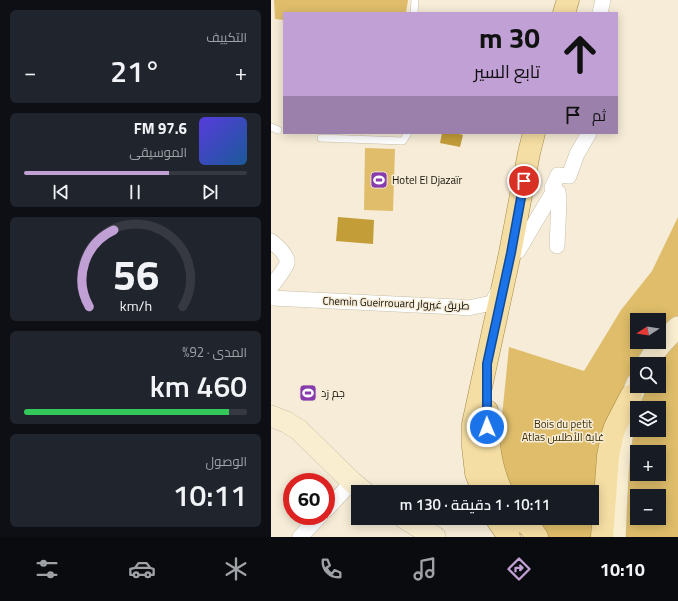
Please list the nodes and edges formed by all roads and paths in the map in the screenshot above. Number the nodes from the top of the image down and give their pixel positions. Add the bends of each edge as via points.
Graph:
1 (415, 0) edge
2 (568, 0) edge
3 (603, 0) edge
4 (414, 12) edge
5 (565, 12) edge
6 (600, 12) edge
7 (407, 134) edge
8 (534, 134) edge
9 (588, 134) edge
10 (321, 138) dead end
11 (558, 192) junction
12 (271, 241) edge
13 (557, 246) dead end
14 (511, 253) junction
15 (505, 277) junction
16 (271, 287) edge
17 (271, 298) edge
18 (678, 327) edge
19 (651, 357) edge
20 (487, 364) junction
21 (632, 393) edge
22 (633, 393) edge
23 (271, 416) edge
24 (356, 485) edge
25 (481, 485) edge
26 (498, 485) edge
27 (351, 492) edge
28 (335, 504) edge
29 (311, 525) edge
30 (415, 525) edge
31 (501, 525) edge
32 (521, 525) edge
33 (527, 525) edge
34 (300, 537) edge
35 (435, 537) edge
36 (509, 537) edge
37 (528, 537) edge
38 (537, 537) edge
39 (602, 537) edge
40 (615, 537) edge

1 - 4 lane
2 - 5 main road
3 - 6 street
7 - 10 lane via 403,141
8 - 14 main road
9 - 11 street via 569,176 558,175 553,188
11 - 13 street
11 - 14 street via 550,197 518,250
12 - 16 street via 287,262
14 - 15 main road
15 - 17 street, Chemin Gueirrouard طريق غيروار via 492,303 468,308
15 - 20 main road
18 - 19 street
20 - 25 main road via 473,424 473,447
20 - 26 main road via 487,427
21 - 39 main road via 615,427 609,446
22 - 40 street via 621,442
23 - 24 street via 299,430
27 - 28 street
29 - 34 street
30 - 35 street
31 - 36 main road
32 - 37 main road
33 - 38 main road

